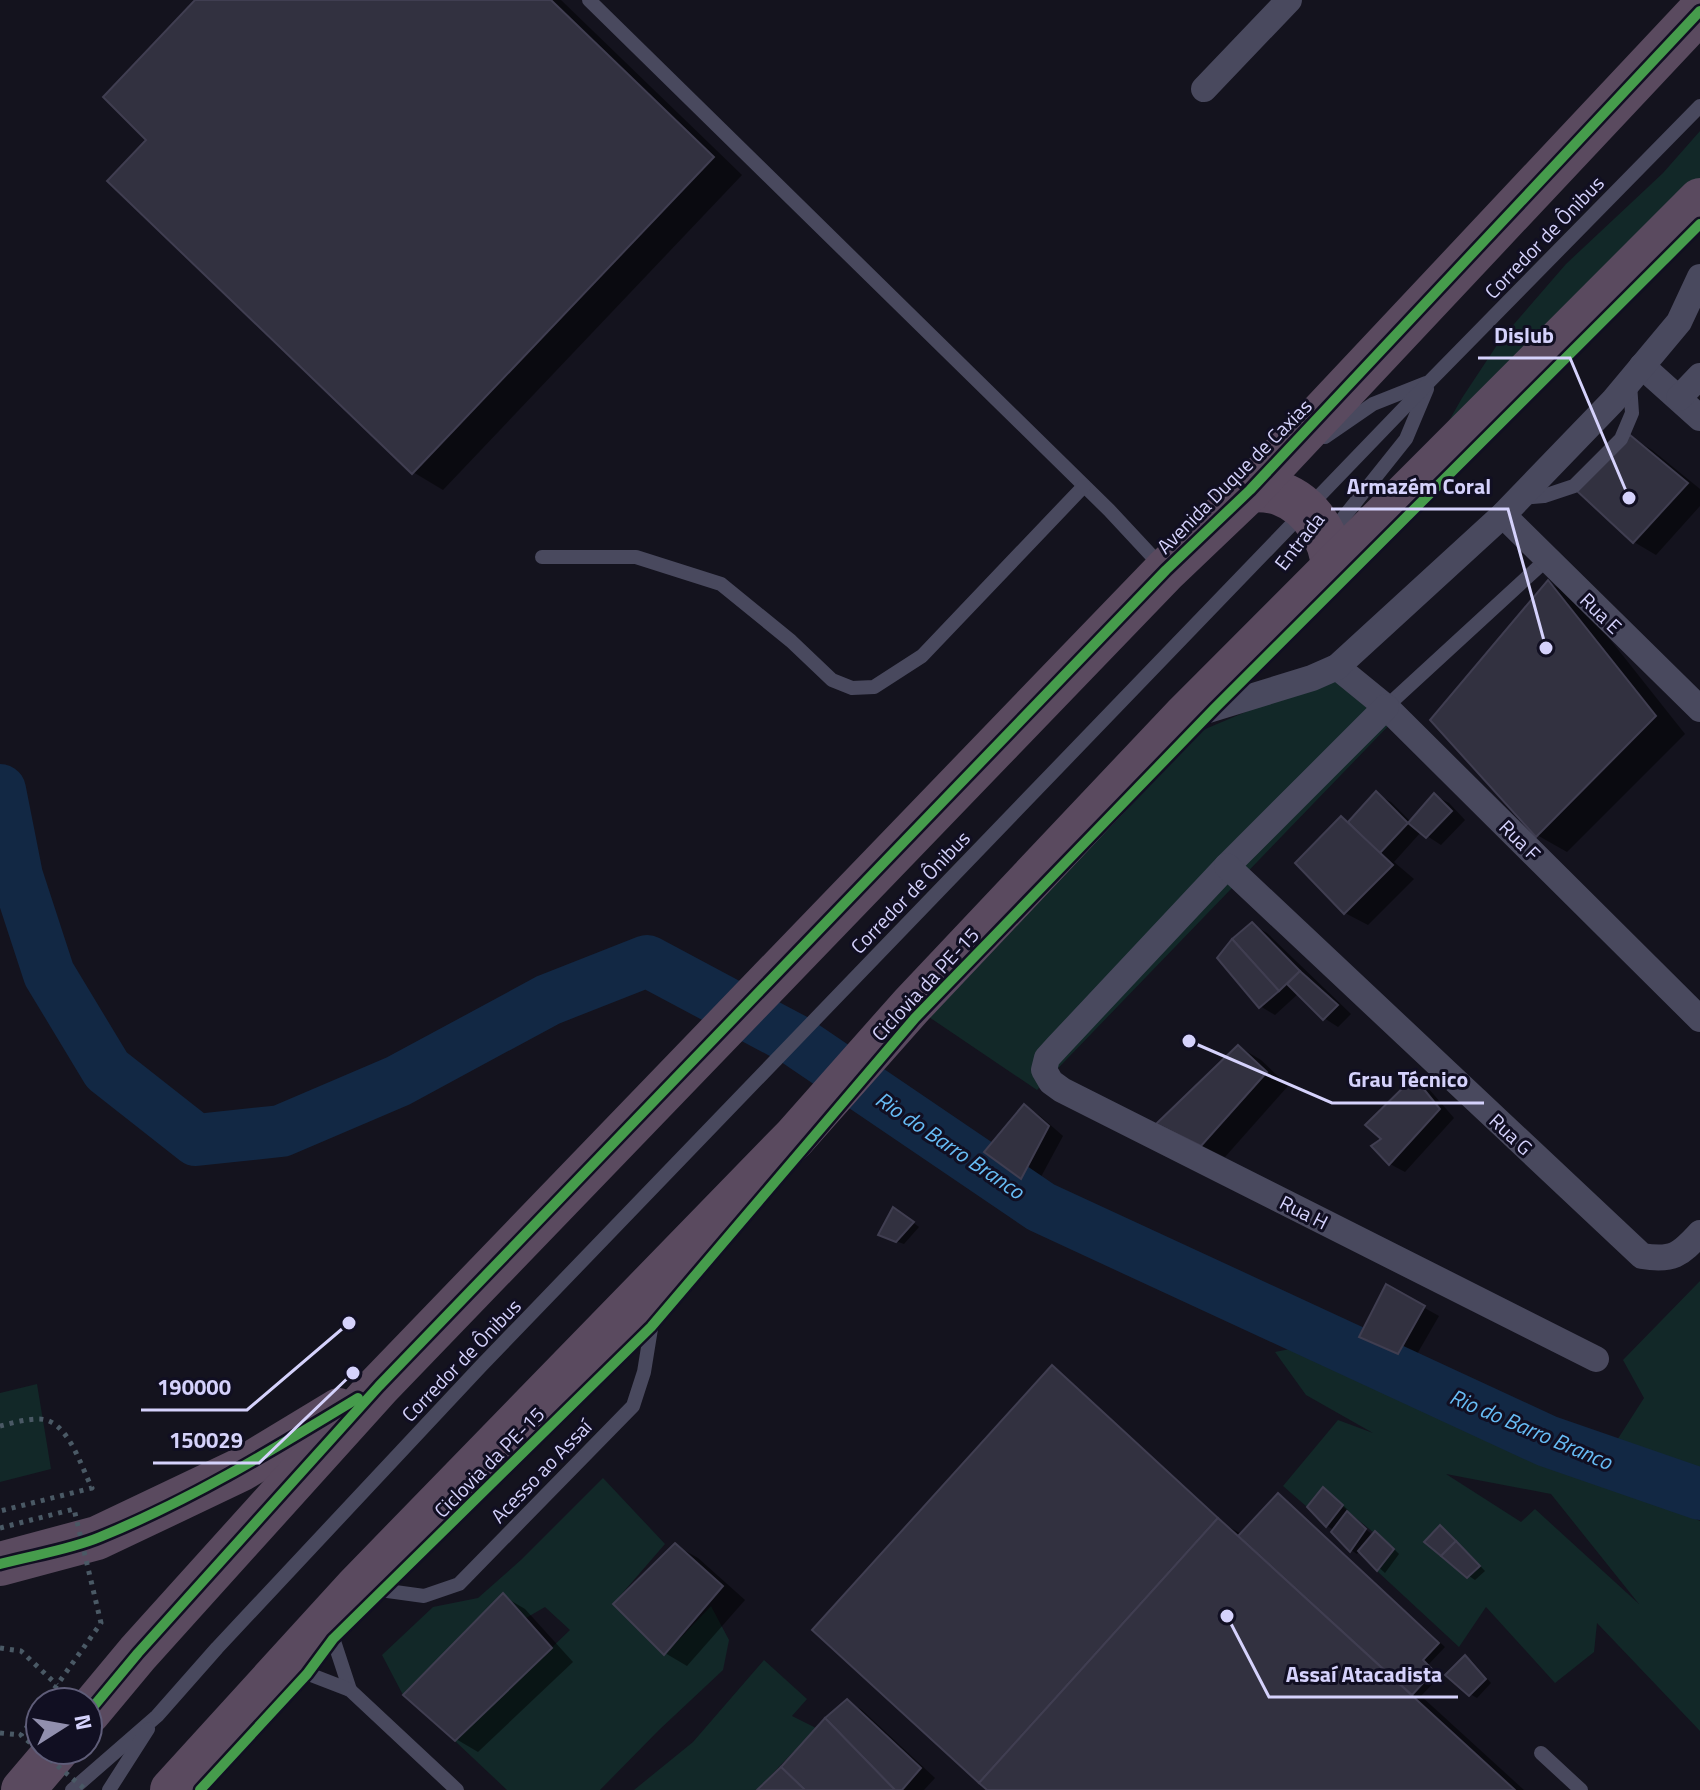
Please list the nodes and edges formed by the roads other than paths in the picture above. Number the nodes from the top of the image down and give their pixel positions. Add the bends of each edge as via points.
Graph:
1 (589, 0) edge
2 (1289, 0) edge
3 (1700, 11) edge
4 (1204, 89) dead end
5 (1700, 106) edge
6 (1700, 200) edge
7 (1700, 277) edge
8 (1636, 374) junction
9 (1700, 376) edge
10 (1430, 381) junction
11 (1679, 398) junction
12 (1700, 418) edge
13 (1084, 486) junction
14 (1250, 490) junction
15 (1512, 506) junction
16 (1321, 542) junction
17 (542, 557) dead end
18 (1546, 560) junction
19 (1166, 570) junction
20 (1270, 610) dead end
21 (1337, 667) junction
22 (1386, 707) junction
23 (1700, 709) edge
24 (1184, 717) junction
25 (1227, 866) junction
26 (1700, 1019) edge
27 (1700, 1233) edge
28 (660, 1278) junction
29 (1596, 1359) dead end
30 (379, 1386) junction
31 (0, 1564) edge
32 (357, 1587) junction
33 (327, 1620) junction
34 (285, 1666) junction
35 (91, 1686) edge
36 (350, 1690) junction
37 (157, 1716) junction
38 (1541, 1753) dead end
39 (31, 1766) edge
40 (23, 1790) edge
41 (72, 1790) edge
42 (109, 1790) edge
43 (172, 1790) edge
44 (457, 1790) edge
45 (1581, 1790) edge

1 - 13 lane
2 - 4 street
3 - 14 highway, Avenida Duque de Caxias
5 - 10 lane, Corredor de Ônibus
6 - 16 highway
7 - 8 street via 1679,322
8 - 11 street
8 - 15 street
9 - 11 street
10 - 14 lane via 1373,404
10 - 16 lane, Corredor de Ônibus
10 - 16 lane, Entrada via 1406,439
11 - 12 street
13 - 17 lane via 922,656 874,687 852,688 832,680 721,584 636,557
13 - 19 lane
14 - 16 highway via 1285,495
14 - 19 highway, Avenida Duque de Caxias
15 - 18 street, Rua E
15 - 21 street
16 - 24 highway
16 - 37 lane, Corredor de Ônibus via 481,1366
18 - 22 lane
18 - 23 street, Rua E
19 - 30 highway, Avenida Duque de Caxias
20 - 24 lane
21 - 22 street, Rua F
21 - 24 street
22 - 25 street
22 - 26 street, Rua F
24 - 28 highway
25 - 27 street, Rua G via 1642,1256 1662,1259 1681,1253
25 - 29 street, Rua H via 1047,1058 1044,1070 1051,1082
28 - 32 highway
28 - 32 lane, Acesso ao Assaí via 633,1406 459,1584 424,1596
30 - 31 highway via 169,1506 97,1538
30 - 35 highway via 138,1653
32 - 33 highway
33 - 34 highway
33 - 36 lane
34 - 36 lane
34 - 43 highway
36 - 44 lane
37 - 41 lane, Corredor de Ônibus
37 - 42 lane, Corredor de Ônibus
38 - 45 lane
39 - 40 highway

